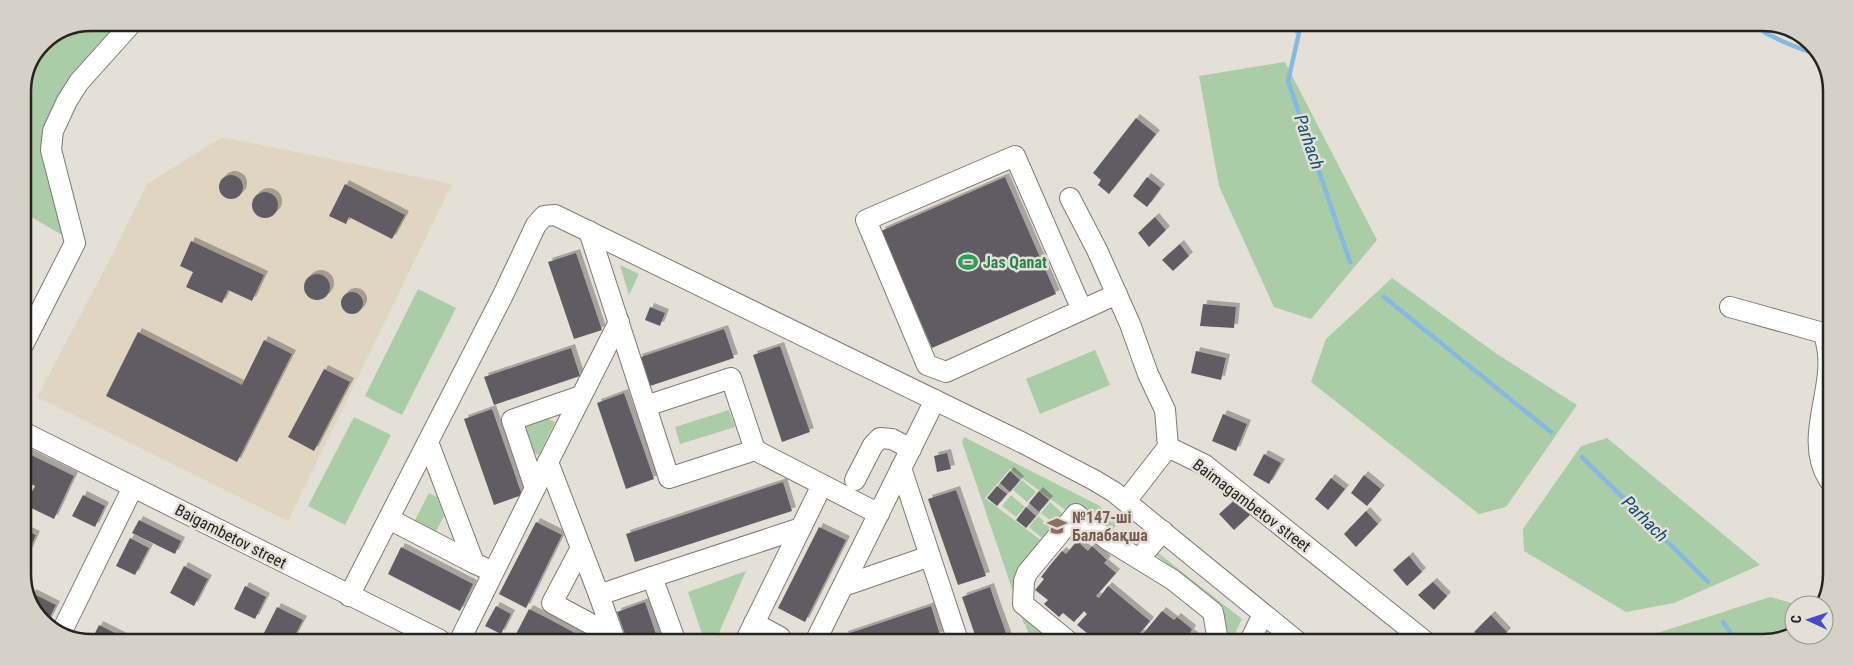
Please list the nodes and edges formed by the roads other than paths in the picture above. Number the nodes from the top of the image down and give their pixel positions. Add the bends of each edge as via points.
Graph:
1 (125, 31) edge
2 (1070, 198) dead end
3 (589, 231) junction
4 (1117, 294) junction
5 (1730, 306) dead end
6 (1082, 310) junction
7 (619, 322) junction
8 (31, 328) edge
9 (1823, 333) edge
10 (927, 365) junction
11 (914, 390) junction
12 (581, 396) junction
13 (1823, 398) edge
14 (935, 400) junction
15 (646, 406) junction
16 (31, 436) edge
17 (428, 442) junction
18 (1168, 447) junction
19 (911, 448) junction
20 (755, 450) junction
21 (548, 462) junction
22 (901, 468) junction
23 (1823, 471) edge
24 (855, 480) dead end
25 (822, 485) junction
26 (133, 487) junction
27 (535, 488) junction
28 (1126, 501) junction
29 (878, 514) junction
30 (389, 519) junction
31 (801, 528) junction
32 (1163, 531) junction
33 (581, 548) junction
34 (930, 556) junction
35 (1139, 559) junction
36 (474, 563) junction
37 (493, 572) junction
38 (652, 577) junction
39 (843, 586) junction
40 (599, 595) junction
41 (350, 596) junction
42 (1263, 614) junction
43 (64, 627) edge
44 (750, 632) edge
45 (428, 634) edge
46 (463, 634) edge
47 (607, 634) edge
48 (613, 634) edge
49 (673, 634) edge
50 (819, 634) edge
51 (956, 634) edge
52 (1059, 634) edge
53 (1217, 634) edge
54 (1253, 634) edge
55 (1288, 634) edge
56 (1416, 634) edge

1 - 8 street via 66,101 53,131 51,150 75,243
2 - 4 street
3 - 7 street
3 - 11 street
3 - 17 street via 555,215 539,220
4 - 6 street
4 - 18 street via 1165,410
5 - 9 street
6 - 10 street via 946,372
6 - 10 street via 1015,156 866,220
7 - 12 street
7 - 15 street
10 - 11 street
11 - 14 street
12 - 21 street
12 - 27 street via 512,420
13 - 23 street via 1818,428
14 - 19 street
14 - 28 street via 1094,480
15 - 20 street via 731,378
15 - 20 street via 669,478
16 - 26 street, Baigambetov street
17 - 30 street
17 - 36 street
18 - 28 street
18 - 56 street, Baimagambetov street via 1205,465
19 - 22 street
19 - 24 street via 892,439 880,438 872,445
20 - 25 street
21 - 27 street
21 - 33 street
22 - 29 street
22 - 34 street
25 - 29 street
25 - 31 street
26 - 41 street, Baigambetov street
26 - 43 street
27 - 37 street
28 - 32 street
29 - 39 street
30 - 36 street
30 - 41 street
31 - 38 street
31 - 44 street
32 - 35 street
32 - 42 street
33 - 40 street
33 - 47 street via 552,603
34 - 39 street
34 - 51 street
35 - 52 street via 1108,540 1076,514 1027,573 1024,581 1022,604
35 - 53 street via 1173,580 1213,612
36 - 37 street
37 - 46 street
38 - 40 street
38 - 49 street
39 - 50 street
40 - 48 street
41 - 45 street, Baigambetov street
42 - 54 street
42 - 55 street

